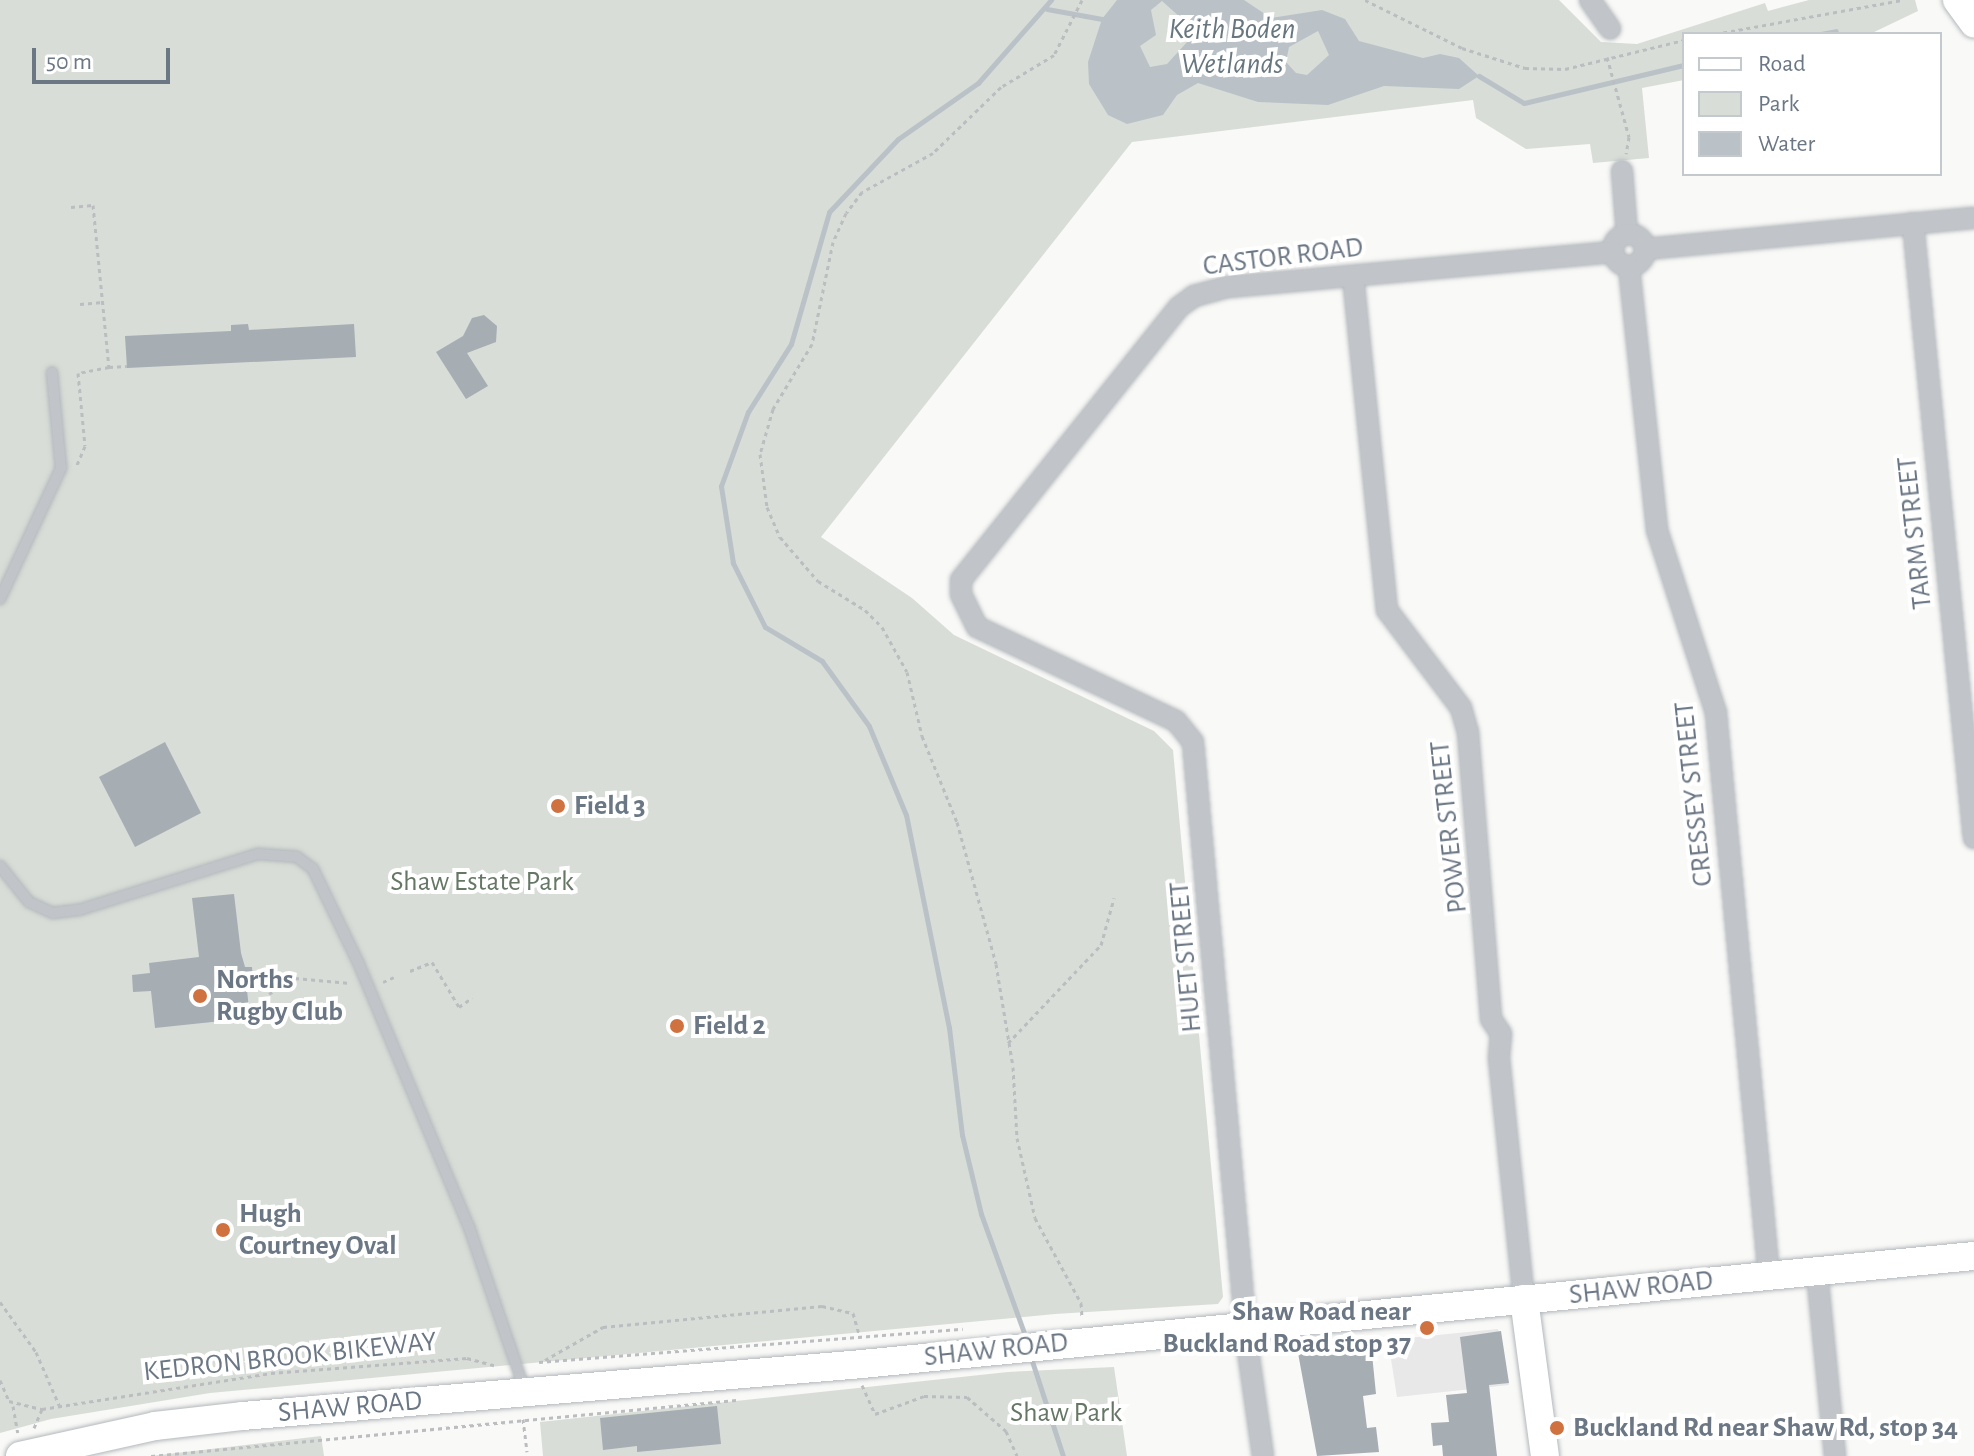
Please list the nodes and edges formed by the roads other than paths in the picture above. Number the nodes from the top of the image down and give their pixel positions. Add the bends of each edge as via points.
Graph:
1 (1590, 0) edge
2 (1957, 0) edge
3 (1974, 23) edge
4 (1610, 29) dead end
5 (1622, 171) road end
6 (1974, 218) edge
7 (1913, 223) junction
8 (1627, 234) junction
9 (1645, 249) junction
10 (1613, 252) junction
11 (1629, 267) junction
12 (1353, 276) junction
13 (52, 372) dead end
14 (960, 589) joint
15 (0, 599) edge
16 (1974, 838) edge
17 (0, 866) edge
18 (1974, 1256) edge
19 (1817, 1272) junction
20 (1769, 1276) junction
21 (1524, 1299) junction
22 (1247, 1326) junction
23 (524, 1406) junction
24 (19, 1444) edge
25 (1263, 1456) edge
26 (1545, 1456) edge
27 (1835, 1456) edge

1 - 4 street
2 - 3 street
5 - 8 street
6 - 7 street
7 - 9 street
7 - 16 street, TARM STREET
8 - 9 street via 1637,237
8 - 10 street via 1615,242
9 - 11 street via 1642,259
10 - 11 street
10 - 12 street, CASTOR ROAD
11 - 20 street, CRESSEY STREET via 1657,530 1716,713
12 - 14 street, CASTOR ROAD via 1214,289 1187,300 966,567
12 - 21 street, POWER STREET via 1387,610 1461,708 1468,732 1491,1015 1501,1034 1499,1058
13 - 15 lane via 61,468
14 - 22 street, HUET STREET via 977,627 1168,717 1191,737
17 - 23 lane via 29,902 53,913 79,910 258,854 297,857 313,869 358,962 469,1227
18 - 19 street, SHAW ROAD
19 - 20 street, SHAW ROAD
19 - 27 street
20 - 21 street, SHAW ROAD
21 - 22 street, SHAW ROAD
21 - 26 street
22 - 23 street, SHAW ROAD via 1067,1331 972,1340
22 - 25 street, HUET STREET
23 - 24 street, SHAW ROAD via 155,1426

